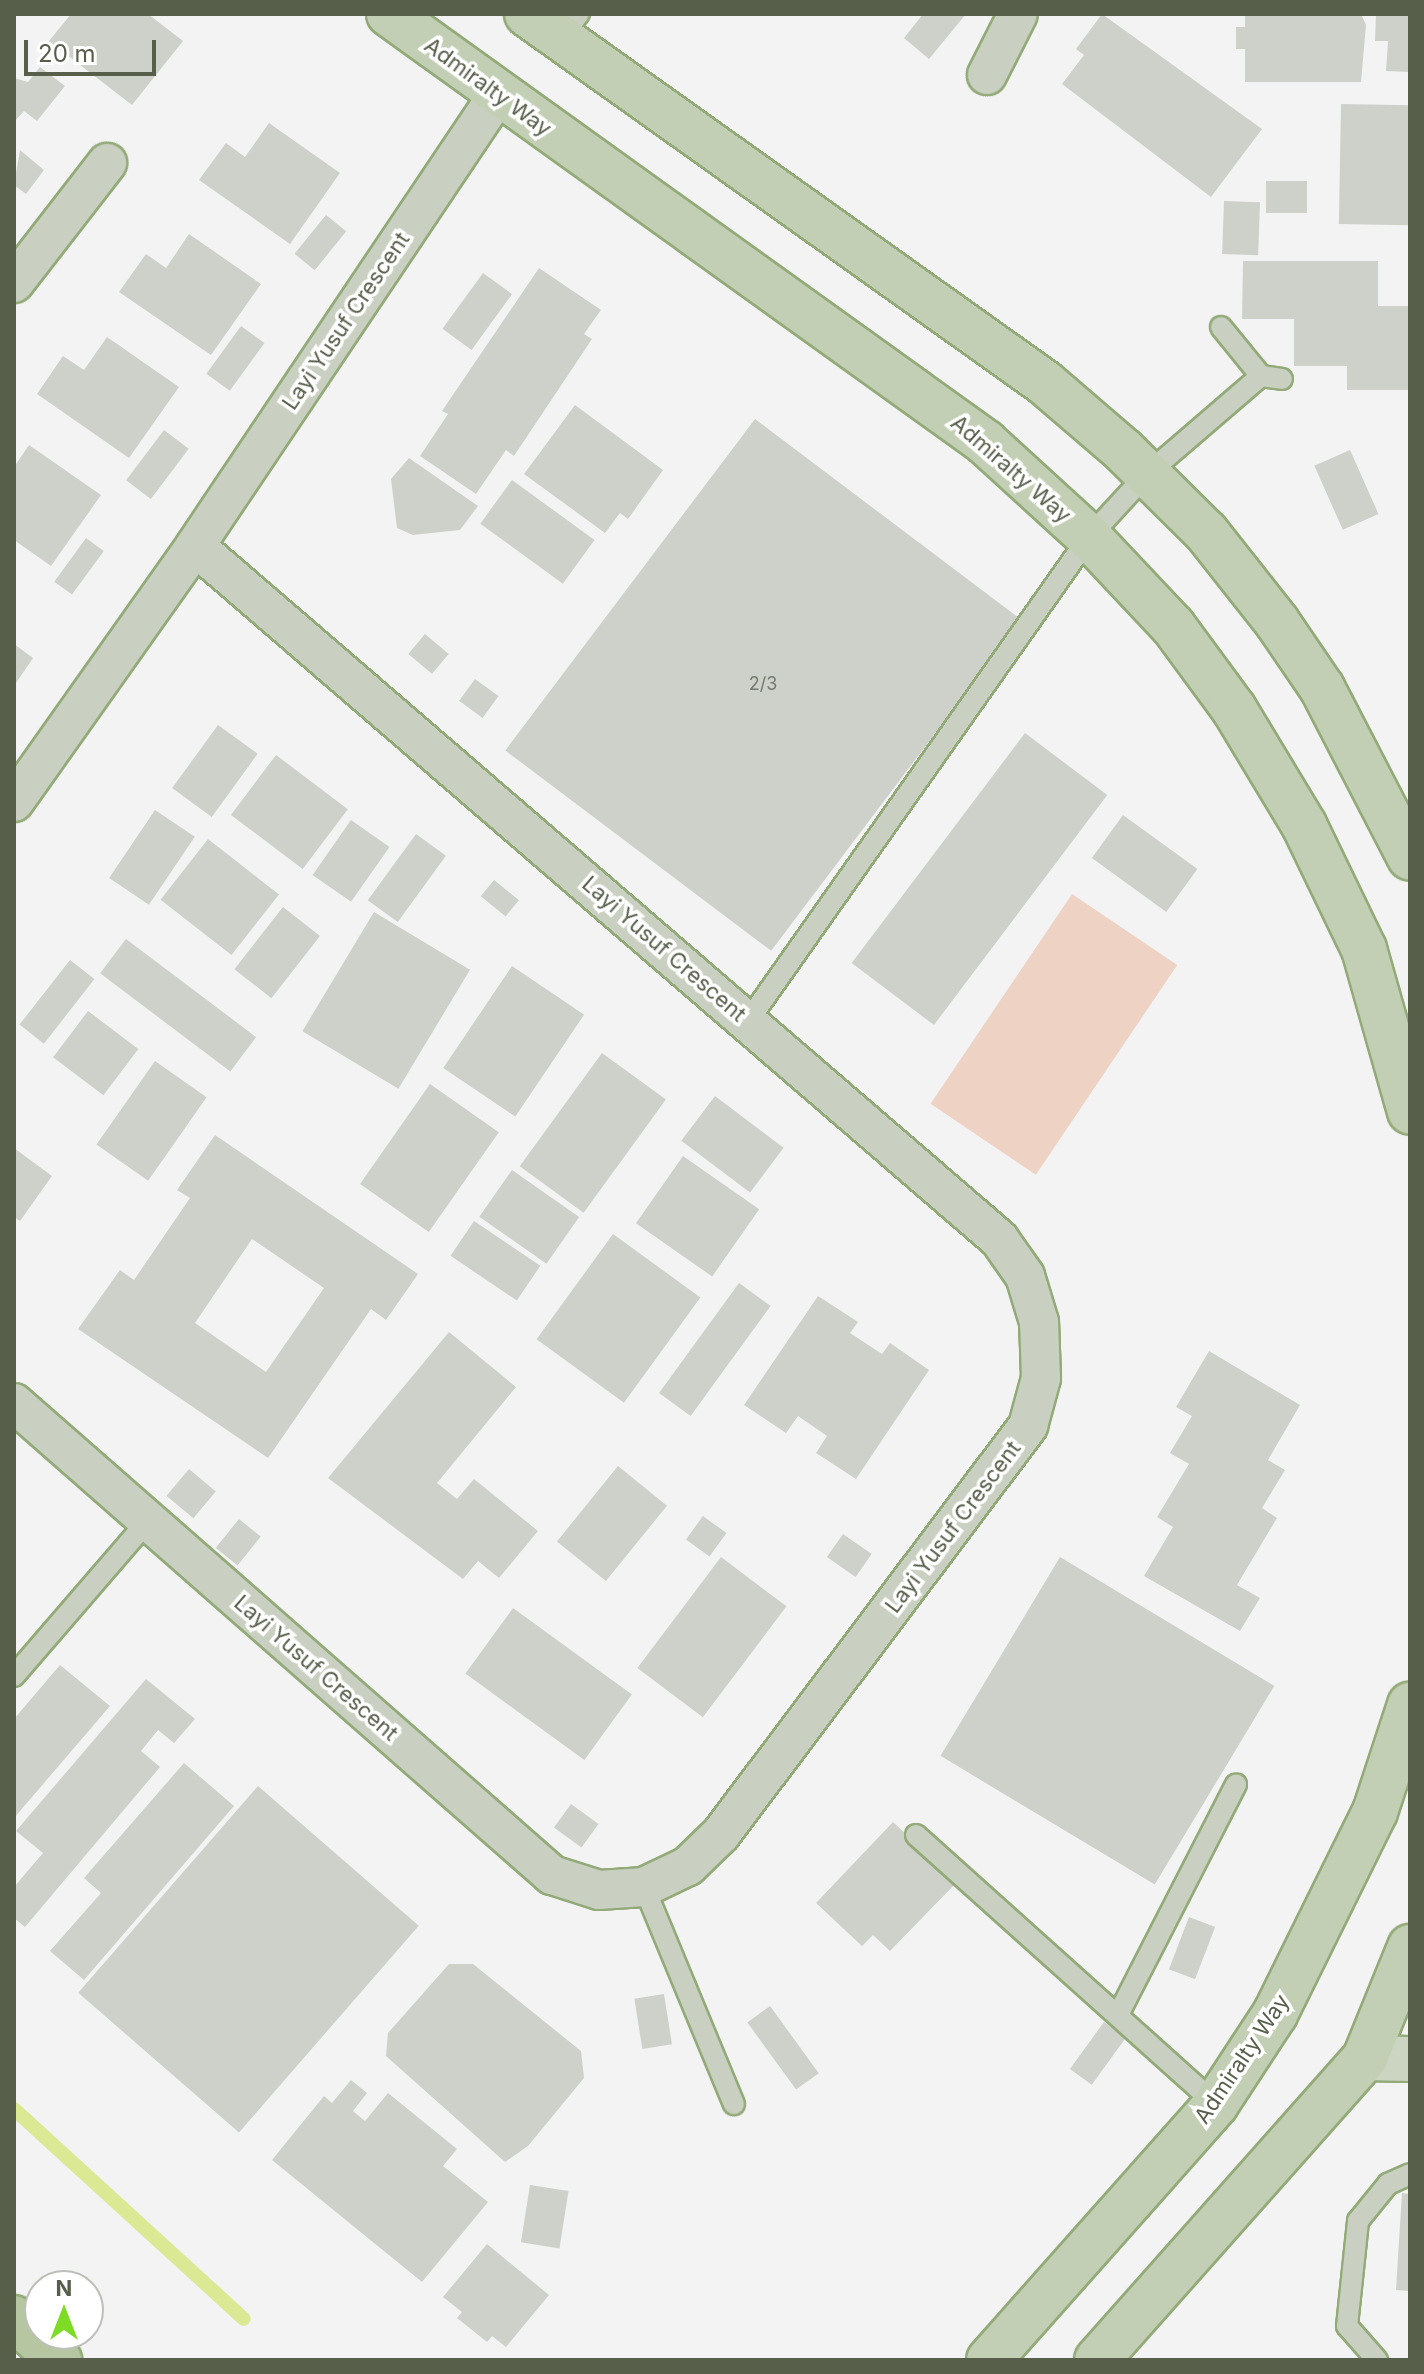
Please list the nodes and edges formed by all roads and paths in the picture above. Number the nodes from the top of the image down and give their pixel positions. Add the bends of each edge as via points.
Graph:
1 (389, 14) edge
2 (1018, 14) edge
3 (555, 22) edge
4 (987, 75) dead end
5 (497, 96) junction
6 (107, 163) dead end
7 (14, 283) edge
8 (1221, 327) dead end
9 (1261, 376) junction
10 (1282, 379) dead end
11 (1147, 474) junction
12 (1089, 537) junction
13 (195, 546) junction
14 (14, 802) edge
15 (1410, 858) edge
16 (748, 1021) junction
17 (1410, 1112) edge
18 (14, 1403) edge
19 (148, 1521) junction
20 (14, 1676) edge
21 (1410, 1705) edge
22 (1236, 1784) dead end
23 (916, 1835) dead end
24 (644, 1887) junction
25 (1410, 1947) edge
26 (1118, 2015) junction
27 (1365, 2058) junction
28 (1410, 2059) edge
29 (734, 2104) dead end
30 (1216, 2104) junction
31 (1410, 2174) edge
32 (14, 2318) edge
33 (59, 2360) edge
34 (989, 2360) edge
35 (1097, 2360) edge
36 (1377, 2360) edge

1 - 5 main road, Admiralty Way
2 - 4 street
3 - 11 main road via 1045,383
5 - 12 main road, Admiralty Way via 890,370 985,442
5 - 13 street, Layi Yusuf Crescent
6 - 7 street
8 - 9 lane
9 - 10 lane
9 - 11 lane
11 - 12 lane
11 - 15 main road via 1206,532 1292,644 1376,785
12 - 16 lane
12 - 17 main road, Admiralty Way via 1173,626 1234,709 1304,825 1364,949
13 - 14 street, Layi Yusuf Crescent
13 - 16 street, Layi Yusuf Crescent
16 - 24 street, Layi Yusuf Crescent via 999,1239 1025,1276 1039,1322 1041,1378 1028,1426 721,1834 688,1866
18 - 19 street, Layi Yusuf Crescent
19 - 20 lane
19 - 24 street, Layi Yusuf Crescent via 552,1875 599,1890
21 - 30 main road, Admiralty Way via 1375,1812 1330,1911
22 - 26 lane
23 - 26 lane
24 - 29 lane
25 - 27 main road
26 - 30 lane
27 - 28 main road
27 - 35 main road
30 - 34 main road, Admiralty Way
31 - 36 lane via 1380,2191 1358,2221 1347,2326
32 - 33 highway

